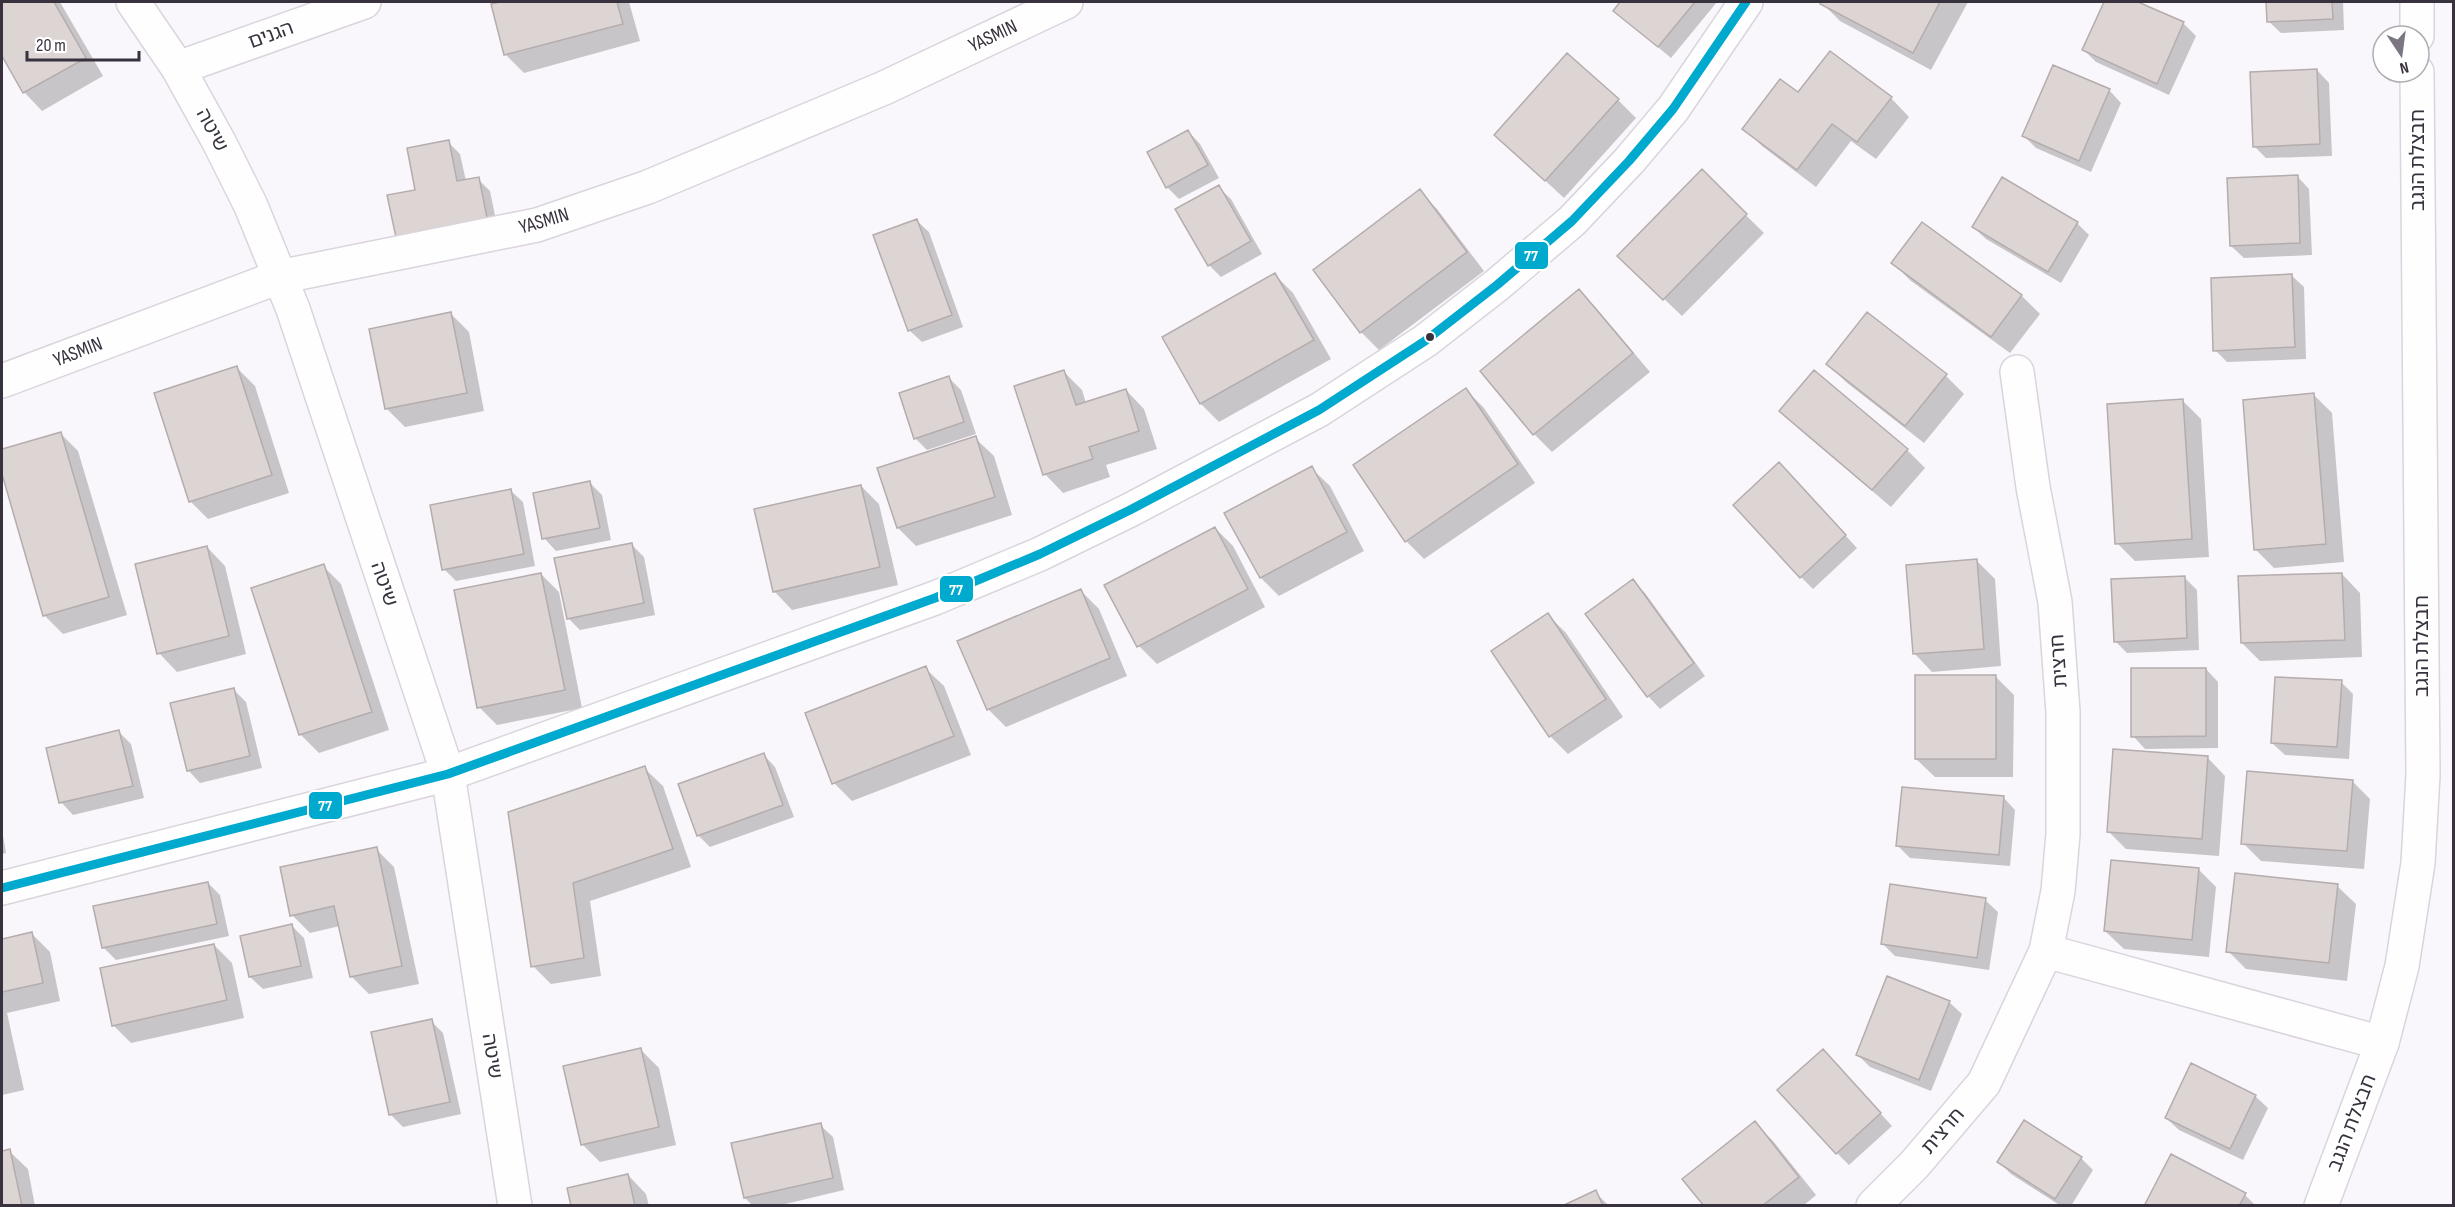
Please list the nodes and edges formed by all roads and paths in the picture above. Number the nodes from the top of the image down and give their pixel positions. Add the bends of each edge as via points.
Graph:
1 (133, 2) edge
2 (364, 2) edge
3 (1066, 2) edge
4 (1746, 2) edge
5 (2417, 2) edge
6 (2417, 24) edge
7 (178, 68) junction
8 (2417, 84) edge
9 (279, 276) junction
10 (2017, 372) dead end
11 (2, 381) edge
12 (448, 774) junction
13 (2, 888) edge
14 (2046, 951) junction
15 (2382, 1043) junction
16 (515, 1206) edge
17 (1873, 1206) edge
18 (2321, 1206) edge

1 - 7 street, שיטה
2 - 7 street, הגנים
3 - 9 street, YASMIN via 884,88 648,187 537,225
4 - 12 street via 1673,109 1572,220 1425,341 1319,410 1040,554 828,639
5 - 6 street
7 - 9 street, שיטה via 251,206
8 - 15 street, חבצלת הנגב via 2423,775 2418,862 2402,966
9 - 11 street, YASMIN
9 - 12 street, שיטה
10 - 14 street, חרצית via 2055,602 2062,712 2063,834 2058,891
12 - 13 street
12 - 16 street, שיטה
14 - 15 street
14 - 17 street, חרצית via 1984,1083
15 - 18 street, חבצלת הנגב

